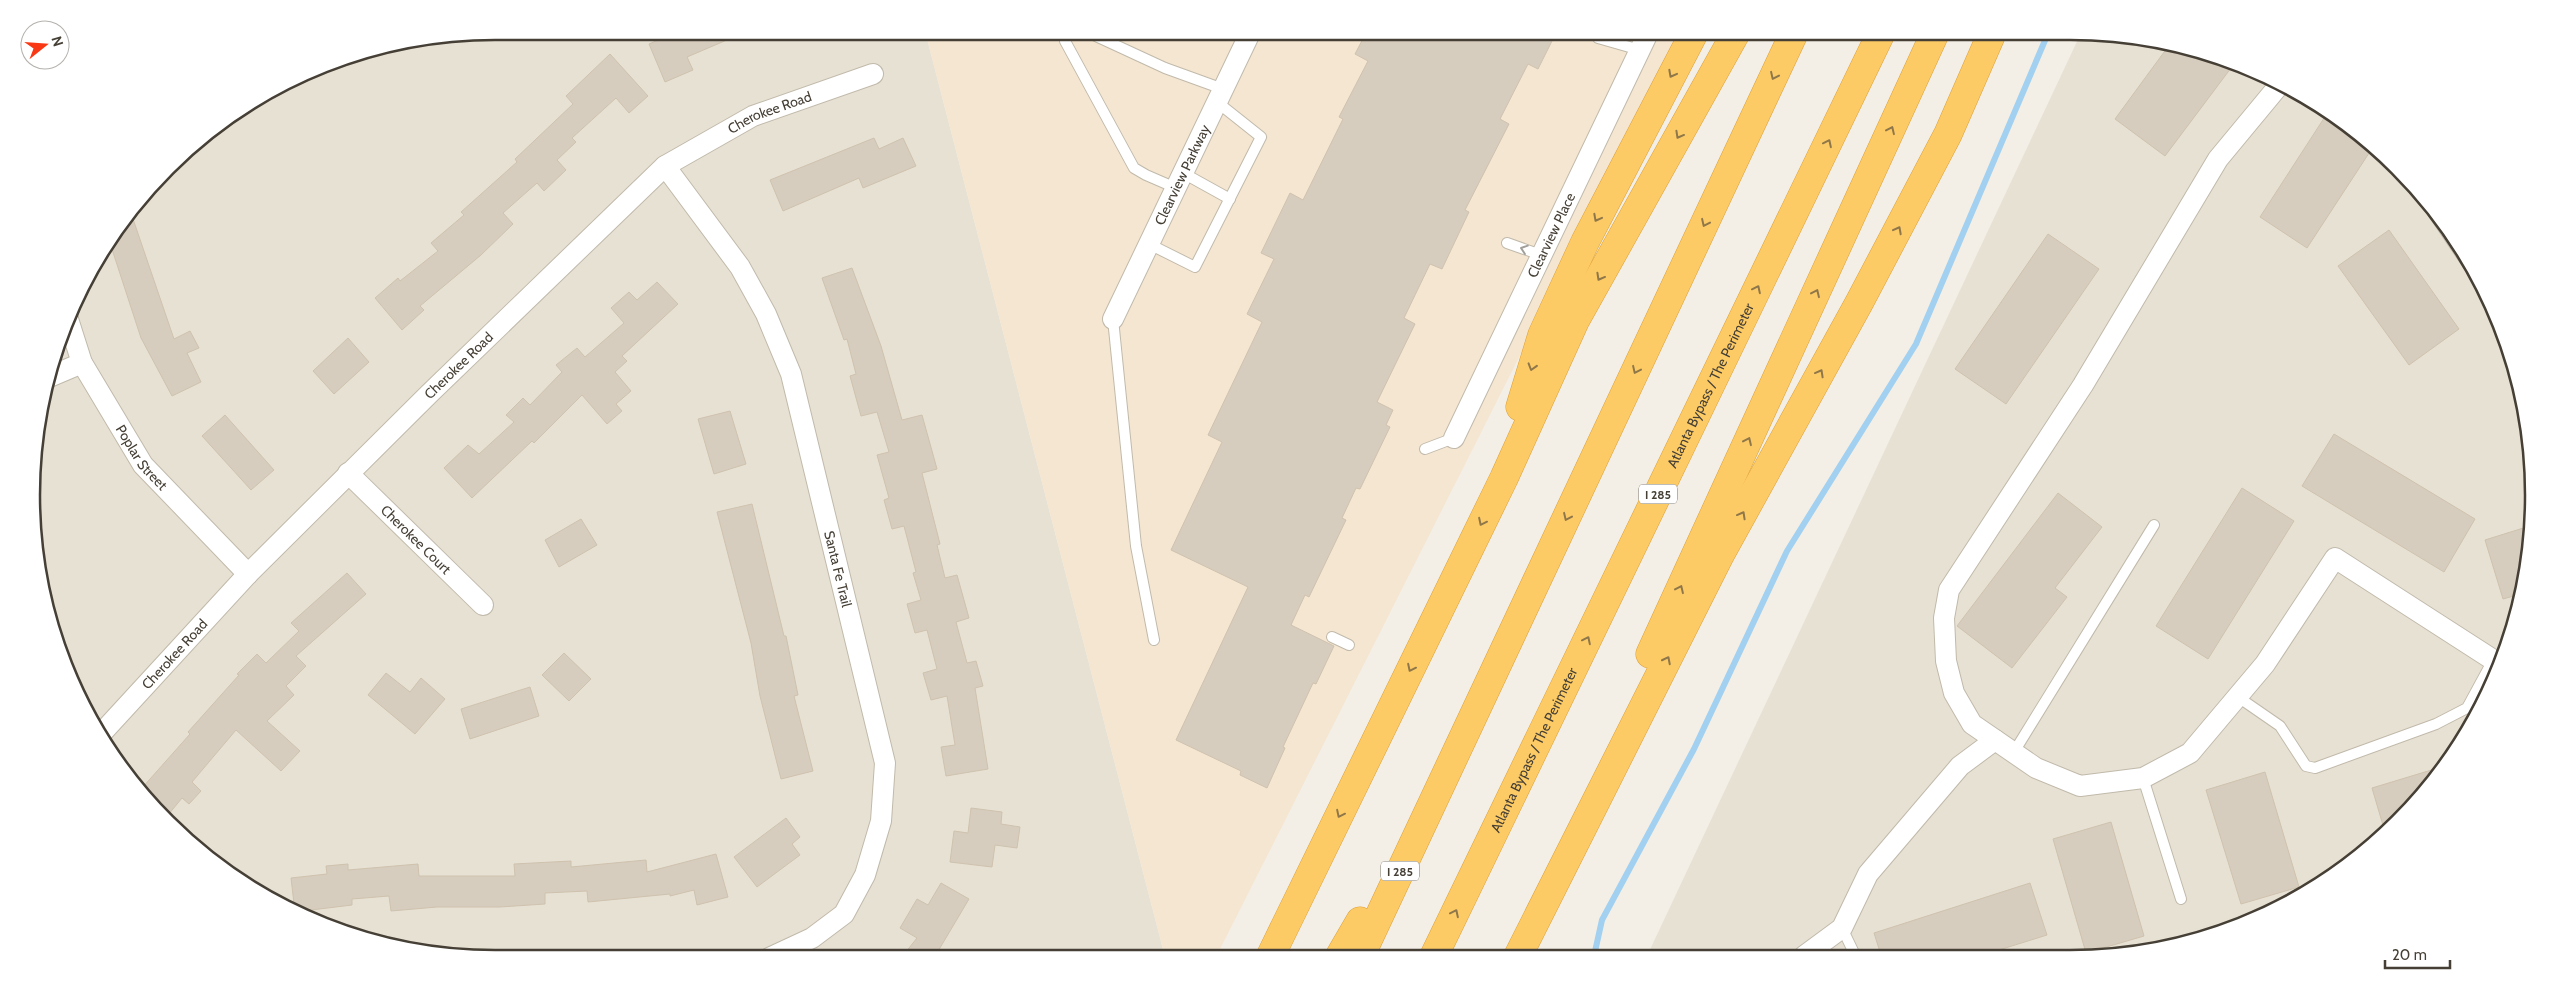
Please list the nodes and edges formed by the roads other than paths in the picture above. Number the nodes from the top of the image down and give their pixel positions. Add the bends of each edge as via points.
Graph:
1 (1064, 40) edge
2 (1104, 40) edge
3 (1247, 40) edge
4 (1605, 40) edge
5 (1645, 40) edge
6 (1690, 40) edge
7 (1732, 40) edge
8 (1790, 40) edge
9 (1878, 40) edge
10 (1932, 40) edge
11 (1989, 40) edge
12 (1640, 50) junction
13 (874, 74) dead end
14 (2276, 89) edge
15 (1220, 96) junction
16 (666, 166) junction
17 (1180, 180) junction
18 (1230, 199) junction
19 (1507, 243) dead end
20 (1149, 244) junction
21 (1541, 255) junction
22 (1113, 319) joint
23 (71, 330) edge
24 (82, 363) junction
25 (57, 373) edge
26 (1454, 438) joint
27 (1425, 449) dead end
28 (348, 473) junction
29 (1504, 478) junction
30 (2154, 525) dead end
31 (248, 574) junction
32 (483, 605) dead end
33 (1332, 637) dead end
34 (1154, 640) dead end
35 (1349, 645) dead end
36 (2493, 662) edge
37 (2486, 678) edge
38 (2238, 696) junction
39 (105, 729) edge
40 (1995, 740) junction
41 (2014, 752) junction
42 (2143, 778) junction
43 (1441, 785) junction
44 (2181, 899) dead end
45 (1536, 922) junction
46 (1842, 928) junction
47 (786, 950) edge
48 (1273, 950) edge
49 (1343, 950) edge
50 (1363, 950) edge
51 (1437, 950) edge
52 (1521, 950) edge
53 (1812, 950) edge
54 (1853, 950) edge

1 - 17 lane via 1134,168 1146,175
2 - 15 lane
3 - 15 street, Clearview Parkway
4 - 12 lane
5 - 12 street, Clearview Place
6 -> 29 highway via 1585,242 1542,336 1513,430
7 -> 29 highway via 1575,321
8 -> 43 highway, I 285
51 -> 9 highway, Atlanta Bypass / The Perimeter / I 285
45 -> 10 highway via 1628,702
45 -> 11 highway via 1720,555 1948,134
12 - 21 street, Clearview Place
13 - 16 street, Cherokee Road via 753,116
14 - 40 street via 2218,159 2083,385 1949,590 1944,618 1946,662 1954,693 1972,724
15 - 17 street, Clearview Parkway
15 - 18 lane via 1261,137
16 - 28 street, Cherokee Road
16 - 47 street, Santa Fe Trail via 740,267 766,314 791,374 885,763 881,821 865,875 844,914 812,938
17 - 18 lane
17 - 20 street, Clearview Parkway
18 - 20 lane via 1195,267
21 -> 19 lane
20 - 22 street, Clearview Parkway
21 - 26 street, Clearview Place
22 - 34 lane via 1136,546
23 - 24 street, Poplar Street
24 - 25 street
24 - 31 street, Poplar Street via 143,465
26 - 27 lane
28 - 31 street, Cherokee Road
28 - 32 street, Cherokee Court
29 -> 48 highway
30 - 41 lane
31 - 39 street, Cherokee Road
33 - 35 lane
36 - 38 street via 2335,558 2265,664
37 - 38 lane via 2468,708 2436,724 2315,768 2306,766 2280,726
38 - 42 street via 2190,753
40 - 41 street
40 - 46 street via 1960,766 1868,874
41 - 42 street via 2036,768 2080,786
42 - 44 lane
43 - 49 highway
43 - 50 highway, I 285
45 - 52 highway
46 - 53 street
46 - 54 lane

